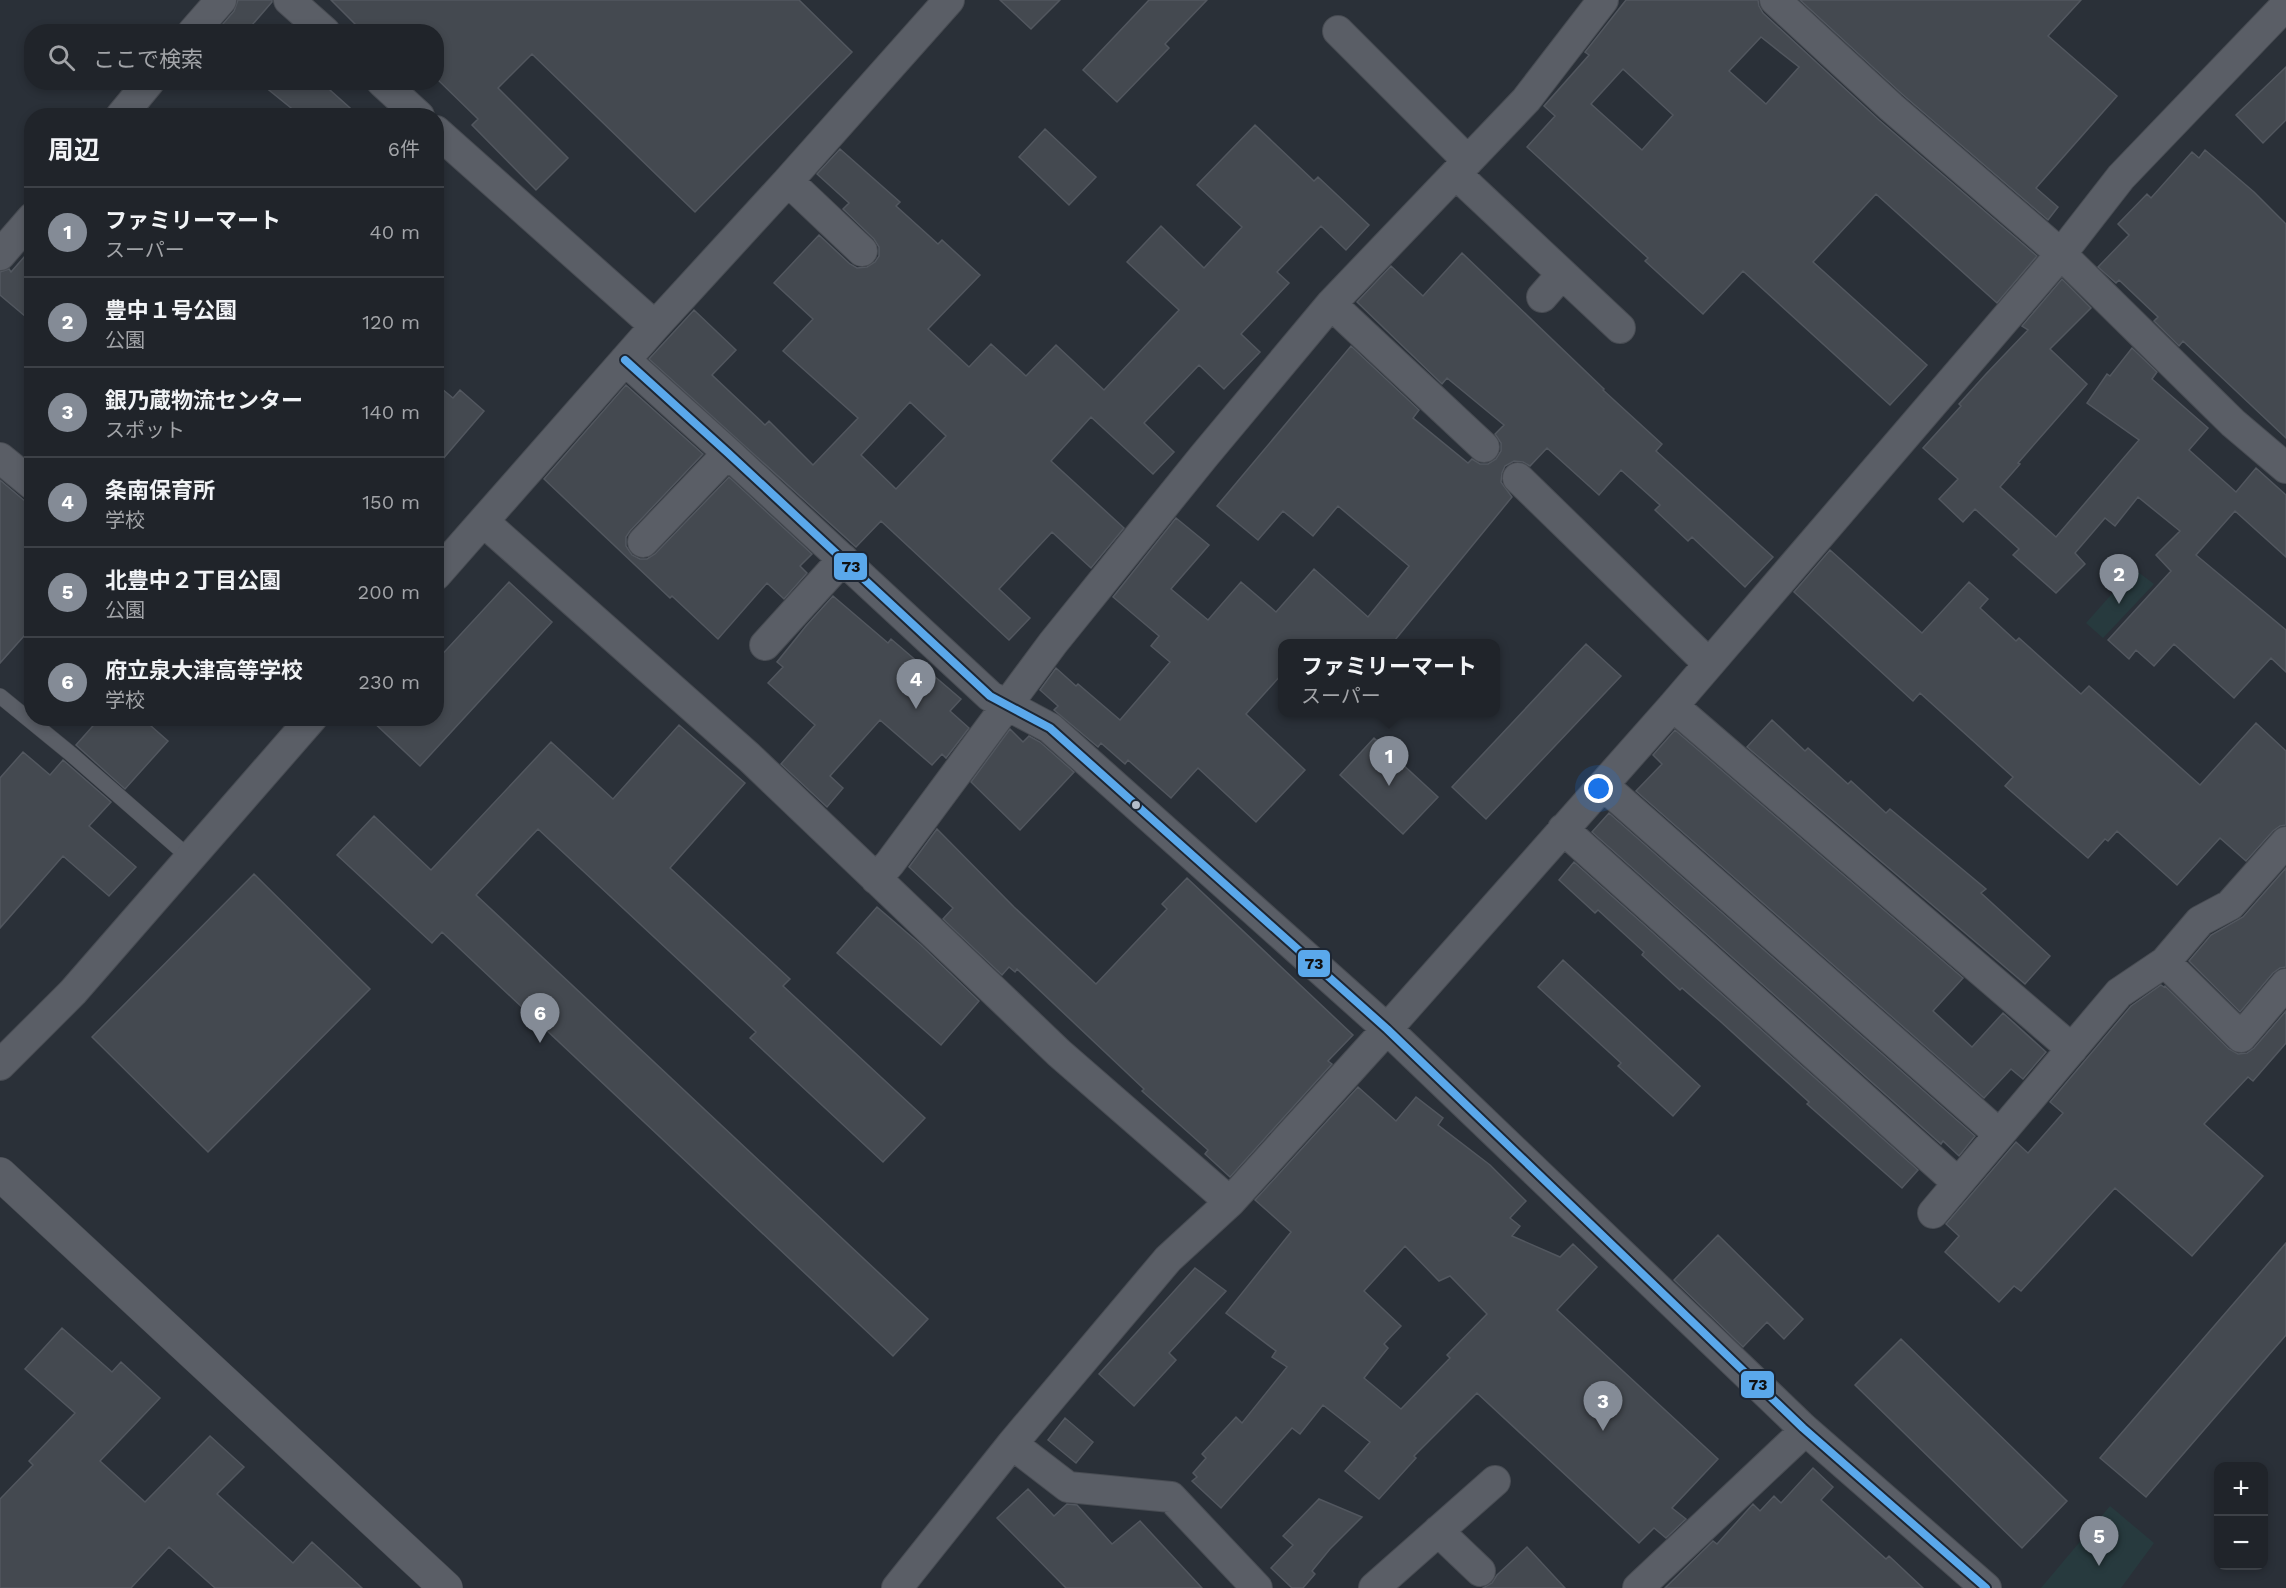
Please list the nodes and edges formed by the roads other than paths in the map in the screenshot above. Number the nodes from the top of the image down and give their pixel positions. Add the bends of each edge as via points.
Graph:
1 (221, 0) edge
2 (949, 0) edge
3 (1603, 0) edge
4 (1775, 0) edge
5 (300, 3) edge
6 (2286, 6) edge
7 (201, 24) edge
8 (318, 24) edge
9 (1338, 31) dead end
10 (142, 90) edge
11 (391, 90) edge
12 (128, 108) edge
13 (410, 108) edge
14 (444, 138) edge
15 (1462, 168) junction
16 (788, 181) junction
17 (24, 228) edge
18 (862, 251) dead end
19 (2061, 254) junction
20 (0, 255) edge
21 (1562, 274) junction
22 (1542, 297) dead end
23 (1331, 304) junction
24 (655, 326) junction
25 (1620, 328) dead end
26 (625, 360) junction
27 (1484, 447) dead end
28 (728, 453) junction
29 (0, 458) edge
30 (2286, 468) edge
31 (24, 478) edge
32 (1518, 478) dead end
33 (484, 522) junction
34 (643, 542) dead end
35 (843, 559) junction
36 (444, 566) edge
37 (765, 645) dead end
38 (1709, 664) junction
39 (0, 696) edge
40 (1006, 706) junction
41 (1673, 706) junction
42 (24, 716) edge
43 (37, 726) edge
44 (305, 726) edge
45 (1603, 785) junction
46 (1563, 829) junction
47 (2286, 842) edge
48 (191, 859) junction
49 (876, 879) junction
50 (2165, 962) junction
51 (2286, 984) edge
52 (1386, 1029) junction
53 (2072, 1049) junction
54 (0, 1065) edge
55 (1999, 1134) junction
56 (0, 1174) edge
57 (1958, 1183) junction
58 (1230, 1202) junction
59 (1933, 1213) dead end
60 (1803, 1428) junction
61 (1012, 1444) junction
62 (1495, 1481) dead end
63 (1438, 1531) junction
64 (1480, 1571) dead end
65 (446, 1588) edge
66 (897, 1588) edge
67 (1257, 1588) edge
68 (1374, 1588) edge
69 (1638, 1588) edge
70 (1986, 1588) edge

1 - 7 street
2 - 16 street
3 - 15 street via 1526,100
4 - 19 street
5 - 8 street
6 - 19 street via 2121,177
9 - 15 street
10 - 12 street
11 - 13 street
14 - 24 street
15 - 21 street
15 - 23 street
16 - 18 street
16 - 24 street
17 - 20 street
19 - 30 street via 2233,423
19 - 38 street
21 - 22 street
21 - 25 street
23 - 27 street
23 - 40 street via 1204,456
24 - 26 street
26 - 28 street
26 - 33 street
28 - 34 street
28 - 35 street
29 - 31 street
32 - 38 street
33 - 36 street
33 - 49 street via 740,749
35 - 37 street
35 - 40 street via 990,696
38 - 41 street
39 - 42 lane
40 - 49 street
40 - 52 street via 1050,728
41 - 45 street
41 - 53 street
43 - 48 lane
44 - 48 street
45 - 46 street
45 - 55 street
46 - 52 street
46 - 57 street
47 - 50 street via 2230,905 2200,921
48 - 54 street via 73,992
49 - 58 street via 1059,1053
50 - 51 street via 2241,1037
50 - 53 street via 2119,993
52 - 58 street
52 - 60 street
53 - 55 street
55 - 57 street
56 - 65 street
57 - 59 street
58 - 61 street via 1168,1259
60 - 69 street via 1796,1439
60 - 70 street
61 - 66 street
61 - 67 street via 1068,1487 1171,1497
62 - 63 street
63 - 64 street
63 - 68 street

